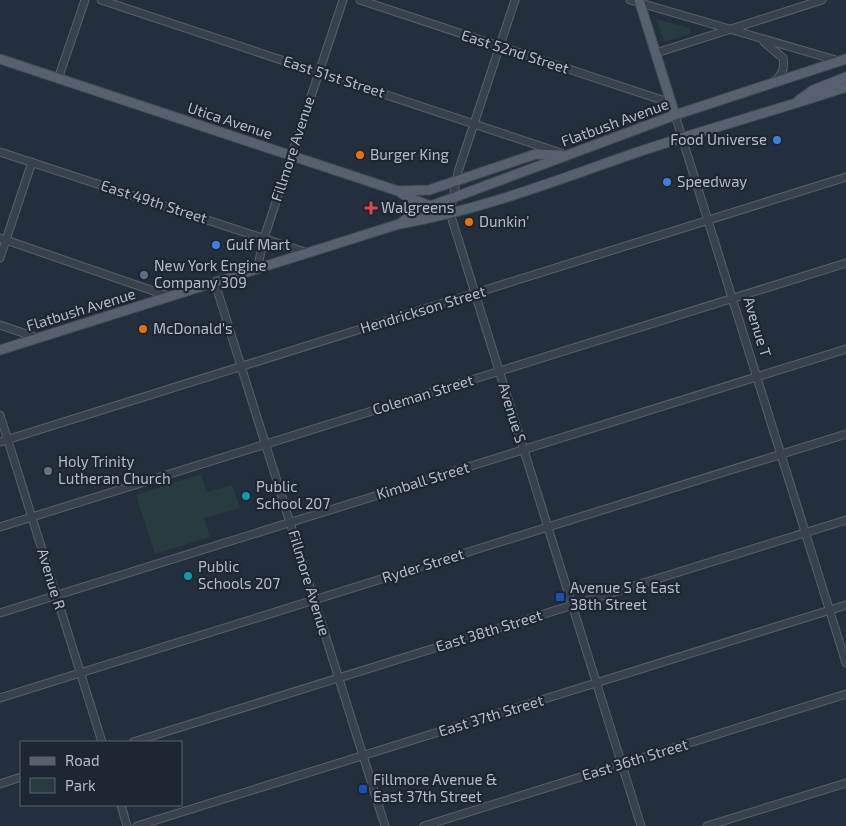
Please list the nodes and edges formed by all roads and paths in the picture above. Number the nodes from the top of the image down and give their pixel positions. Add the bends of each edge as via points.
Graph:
1 (85, 0) edge
2 (101, 0) edge
3 (343, 0) edge
4 (360, 0) edge
5 (515, 0) edge
6 (630, 0) edge
7 (822, 0) edge
8 (640, 2) edge
9 (729, 30) junction
10 (760, 39) junction
11 (500, 46) junction
12 (656, 53) junction
13 (0, 59) edge
14 (843, 60) edge
15 (319, 72) junction
16 (846, 77) edge
17 (58, 79) junction
18 (766, 86) junction
19 (846, 87) edge
20 (671, 103) junction
21 (793, 105) junction
22 (675, 115) junction
23 (474, 124) junction
24 (682, 138) junction
25 (0, 152) edge
26 (566, 155) junction
27 (291, 156) junction
28 (32, 162) junction
29 (846, 177) edge
30 (456, 182) junction
31 (398, 191) junction
32 (453, 198) junction
33 (431, 206) junction
34 (450, 213) junction
35 (709, 220) junction
36 (398, 224) junction
37 (264, 238) junction
38 (3, 239) edge
39 (308, 253) junction
40 (0, 258) edge
41 (846, 263) edge
42 (257, 270) junction
43 (215, 283) junction
44 (475, 293) junction
45 (171, 297) junction
46 (733, 298) junction
47 (0, 325) edge
48 (38, 338) junction
49 (846, 349) edge
50 (0, 350) edge
51 (241, 366) junction
52 (499, 371) junction
53 (758, 376) junction
54 (0, 415) edge
55 (846, 434) edge
56 (4, 440) edge
57 (266, 444) junction
58 (524, 449) junction
59 (782, 454) junction
60 (32, 517) junction
61 (846, 520) edge
62 (290, 522) junction
63 (0, 527) edge
64 (548, 527) junction
65 (806, 532) junction
66 (56, 595) junction
67 (314, 600) junction
68 (572, 605) junction
69 (846, 605) edge
70 (830, 610) junction
71 (0, 613) edge
72 (846, 664) edge
73 (80, 673) junction
74 (338, 678) junction
75 (596, 683) junction
76 (846, 694) edge
77 (0, 698) edge
78 (102, 741) edge
79 (136, 741) edge
80 (363, 756) junction
81 (622, 764) junction
82 (20, 777) edge
83 (846, 783) edge
84 (0, 784) edge
85 (121, 806) edge
86 (128, 826) edge
87 (137, 826) edge
88 (385, 826) edge
89 (424, 826) edge
90 (642, 826) edge
91 (707, 826) edge

1 - 17 street
2 - 15 street, East 51st Street
3 - 15 street, Fillmore Avenue
4 - 11 street, East 52nd Street
5 - 11 street, Avenue S
6 - 8 street
7 - 9 street
8 - 9 street
8 - 12 main road, Avenue T
9 - 10 street
9 - 12 street
10 - 14 street
10 - 18 street via 783,58 784,66 779,78
11 - 20 street, East 52nd Street
11 - 23 street, Avenue S
12 - 20 main road, Avenue T
13 - 17 main road, Utica Avenue
14 - 18 main road, Flatbush Avenue
15 - 23 street, East 51st Street
15 - 27 street, Fillmore Avenue
16 - 21 main road via 813,90
17 - 27 main road, Utica Avenue
18 - 22 main road, Flatbush Avenue
19 - 21 main road, Flatbush Avenue
20 - 22 main road, Avenue T
21 - 24 main road, Flatbush Avenue
22 - 24 street, Avenue T
22 - 26 main road, Flatbush Avenue
23 - 26 street, East 51st Street
23 - 30 street, Avenue S
24 - 34 main road, Flatbush Avenue
24 - 35 street, Avenue T
25 - 28 street, East 49th Street
26 - 30 main road via 536,154
26 - 32 main road, Flatbush Avenue
27 - 31 main road, Utica Avenue
27 - 37 street, Fillmore Avenue
28 - 37 street, East 49th Street
28 - 38 street
29 - 35 street, Hendrickson Street
30 - 31 main road via 429,190
30 - 32 street, Avenue S
31 - 33 main road, Utica Avenue
32 - 33 main road, Flatbush Avenue
32 - 34 street, Avenue S
33 - 34 main road, Utica Avenue
33 - 36 main road, Flatbush Avenue
34 - 36 main road, Flatbush Avenue
34 - 44 street, Avenue S
35 - 44 street, Hendrickson Street
35 - 46 street, Avenue T
36 - 39 main road, Flatbush Avenue
37 - 39 street, East 49th Street
37 - 42 street, Fillmore Avenue
38 - 40 street
38 - 45 street
39 - 42 main road, Flatbush Avenue
41 - 46 street, Coleman Street
42 - 43 main road, Flatbush Avenue
43 - 45 main road, Flatbush Avenue
43 - 51 street, Fillmore Avenue
44 - 51 street, Hendrickson Street
44 - 52 street, Avenue S
45 - 48 main road, Flatbush Avenue
46 - 52 street, Coleman Street
46 - 53 street, Avenue T
47 - 48 street
48 - 50 main road, Flatbush Avenue
49 - 53 street, Kimball Street
51 - 56 street, Hendrickson Street
51 - 57 street, Fillmore Avenue
52 - 57 street, Coleman Street
52 - 58 street, Avenue S
53 - 58 street, Kimball Street
53 - 59 street, Avenue T
54 - 56 street, Avenue R
55 - 59 street, Ryder Street
56 - 60 street, Avenue R
57 - 60 street, Coleman Street
57 - 62 street, Fillmore Avenue
58 - 62 street, Kimball Street
58 - 64 street, Avenue S
59 - 64 street, Ryder Street
59 - 65 street, Avenue T
60 - 63 street, Coleman Street
60 - 66 street, Avenue R
61 - 65 street, East 38th Street
62 - 66 street, Kimball Street
62 - 67 street, Fillmore Avenue
64 - 67 street, Ryder Street
64 - 68 street, Avenue S
65 - 68 street, East 38th Street
65 - 70 street, Avenue T
66 - 71 street, Kimball Street
66 - 73 street, Avenue R
67 - 73 street, Ryder Street
67 - 74 street, Fillmore Avenue
68 - 74 street, East 38th Street
68 - 75 street, Avenue S
69 - 70 street, East 37th Street
70 - 72 street, Avenue T
70 - 75 street, East 37th Street
73 - 77 street, Ryder Street
73 - 78 street, Avenue R
74 - 79 street, East 38th Street
74 - 80 street, Fillmore Avenue
75 - 80 street, East 37th Street
75 - 81 street, Avenue S
76 - 81 street, East 36th Street
80 - 87 street, East 37th Street
80 - 88 street, Fillmore Avenue
81 - 89 street, East 36th Street
81 - 90 street, Avenue S
82 - 84 street
83 - 91 street
85 - 86 street

